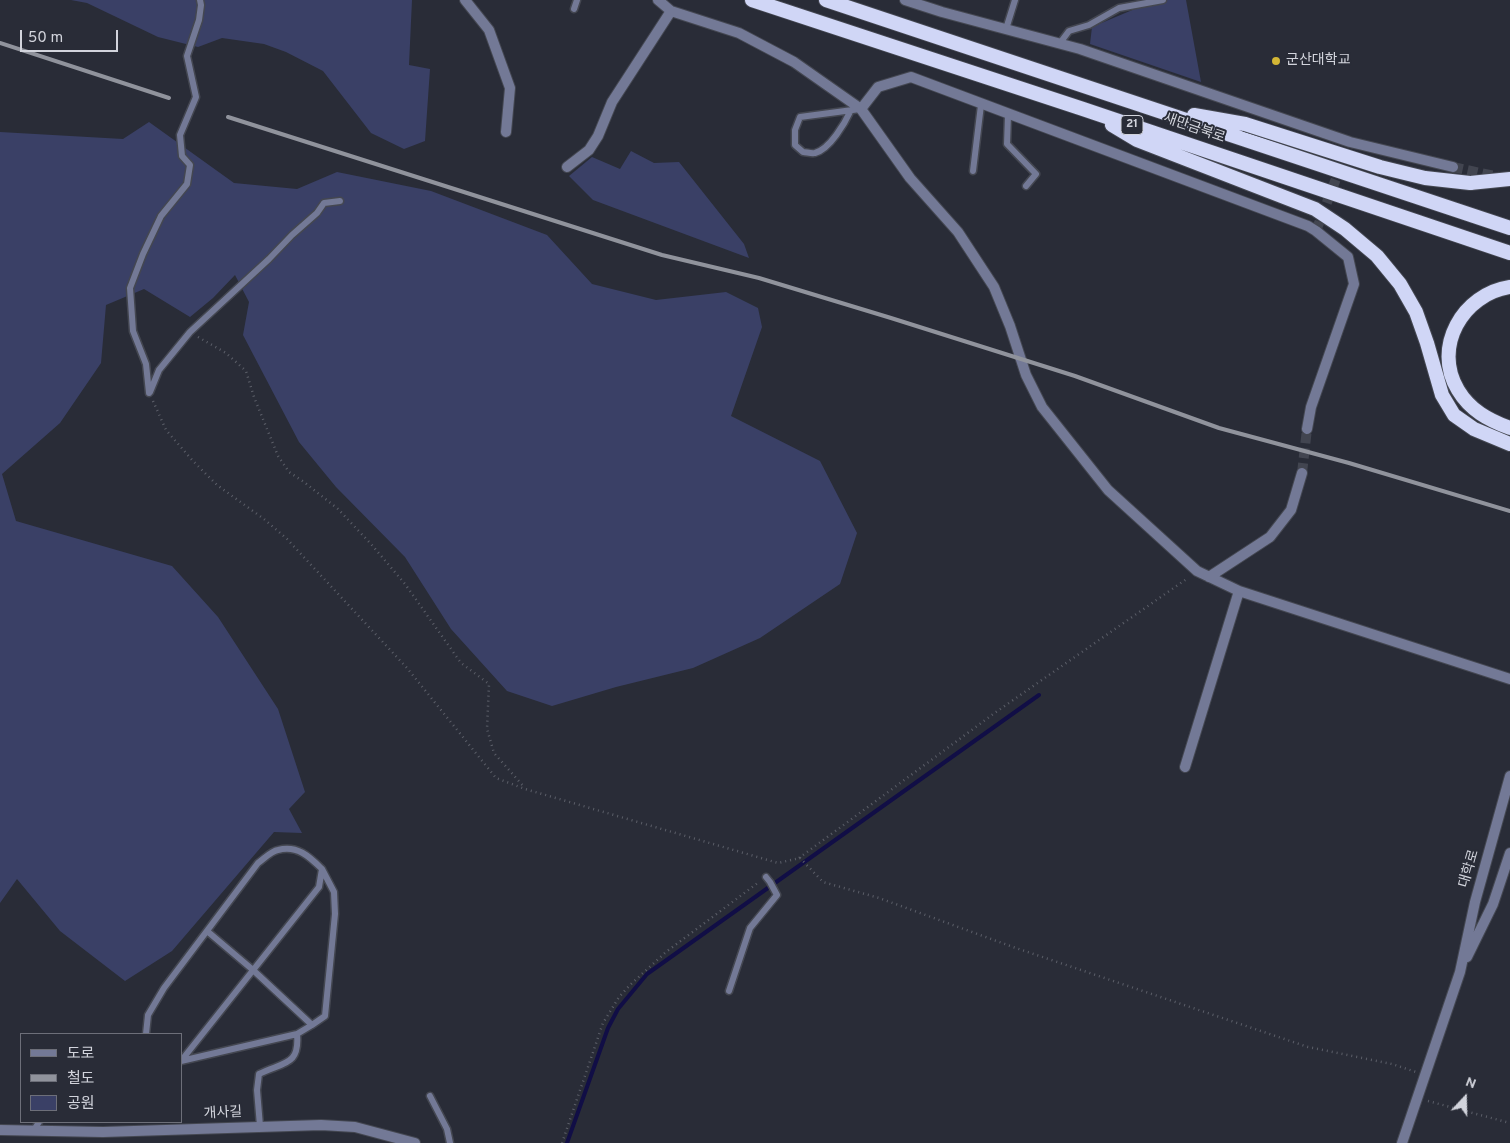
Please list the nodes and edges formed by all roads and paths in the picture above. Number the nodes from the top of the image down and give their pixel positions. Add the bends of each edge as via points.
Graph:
1 (200, 0) edge
2 (465, 0) edge
3 (577, 0) edge
4 (658, 0) edge
5 (752, 0) edge
6 (826, 0) edge
7 (905, 0) edge
8 (1015, 0) edge
9 (1163, 0) edge
10 (918, 2) edge
11 (1129, 3) edge
12 (574, 9) dead end
13 (671, 11) junction
14 (1006, 29) junction
15 (1060, 43) junction
16 (981, 105) junction
17 (1149, 108) junction
18 (856, 109) junction
19 (1083, 109) junction
20 (1008, 115) junction
21 (506, 132) dead end
22 (567, 167) dead end
23 (1453, 167) tunnel mouth
24 (973, 171) dead end
25 (1510, 179) edge
26 (1026, 186) dead end
27 (340, 201) dead end
28 (1510, 228) edge
29 (1510, 253) edge
30 (1510, 287) edge
31 (190, 332) junction
32 (149, 393) junction
33 (1510, 428) edge
34 (1307, 429) tunnel mouth
35 (1510, 444) edge
36 (1302, 473) tunnel mouth
37 (1197, 572) junction
38 (1209, 577) junction
39 (1240, 591) junction
40 (1510, 679) edge
41 (1185, 766) dead end
42 (1510, 776) edge
43 (524, 789) junction
44 (1510, 853) edge
45 (800, 858) junction
46 (778, 863) junction
47 (322, 869) junction
48 (768, 879) junction
49 (207, 931) junction
50 (253, 970) junction
51 (1460, 972) junction
52 (729, 991) dead end
53 (312, 1024) junction
54 (146, 1033) edge
55 (297, 1034) junction
56 (182, 1060) edge
57 (182, 1061) edge
58 (1425, 1075) junction
59 (430, 1096) dead end
60 (1417, 1098) junction
61 (1510, 1123) edge
62 (37, 1126) edge
63 (260, 1126) junction
64 (0, 1130) edge
65 (415, 1143) edge
66 (450, 1143) edge
67 (562, 1143) edge
68 (1402, 1143) edge

1 - 32 lane via 199,20 187,56 196,97 180,135 182,156 190,165 186,184 161,216 130,288 133,331 146,364
2 - 21 street via 489,30 510,88
3 - 12 lane
4 - 13 street
5 - 19 highway, 새만금북로 / 21
6 - 17 highway, 새만금북로 / 21
7 - 10 street
8 - 14 lane
9 - 11 lane
10 - 14 street via 942,12
11 - 15 lane via 1069,31
13 - 18 street via 739,32 794,62
13 - 22 street via 612,102 589,150
14 - 15 street
15 - 23 street via 1350,142
16 - 18 street via 911,77 878,87
16 - 20 street
16 - 24 lane
17 - 25 highway, bridge via 1245,124 1425,178 1470,183
17 - 28 highway, 새만금북로 / 21
18 - 18 lane via 800,117 795,130 796,144 803,152 815,153 828,144
18 - 37 street via 958,232 994,287 1026,375 1042,407 1108,490
19 - 29 highway, 새만금북로 / 21
19 - 35 highway via 1137,140 1315,210 1345,229 1378,256 1400,284 1416,312 1442,395 1454,415 1474,430
20 - 26 lane via 1007,144 1036,174
20 - 34 street via 1308,226 1348,258 1354,284 1311,407
27 - 31 lane via 324,203
30 - 33 highway via 1479,298 1462,314 1452,335 1449,352 1457,389 1469,405 1491,421
31 - 32 lane via 159,370
31 - 43 path via 226,353 246,371 278,456 289,472 338,509 405,584 461,663 489,684 487,729 494,753
32 - 43 path via 166,430 193,462 293,546 407,668 496,778
36 - 38 street via 1291,510 1270,537
37 - 38 street
37 - 45 path via 996,712
38 - 39 street
39 - 40 street
39 - 41 street
42 - 51 street, 대학로 via 1475,902
43 - 46 path
44 - 51 street, 대학로 via 1493,904
45 - 46 path
45 - 58 path via 823,882 879,898 1308,1047 1392,1064
46 - 48 path
47 - 49 lane via 298,850 276,850 258,863
47 - 50 lane via 319,887
47 - 53 lane via 334,892 335,914 324,1016
48 - 52 lane via 777,895 750,928
48 - 67 path via 666,952 619,997 603,1023
49 - 50 lane
49 - 54 lane via 164,988 148,1015
50 - 53 lane
50 - 56 lane
51 - 58 street, 대학로
53 - 55 lane
55 - 57 lane
55 - 63 lane via 298,1047 290,1062 259,1074
58 - 60 street, 대학로
59 - 66 lane via 447,1129
60 - 61 path
60 - 68 street, 대학로
62 - 63 street, 개사길 via 103,1132
62 - 64 street, 개사길
63 - 65 street, 개사길 via 321,1124 355,1127

